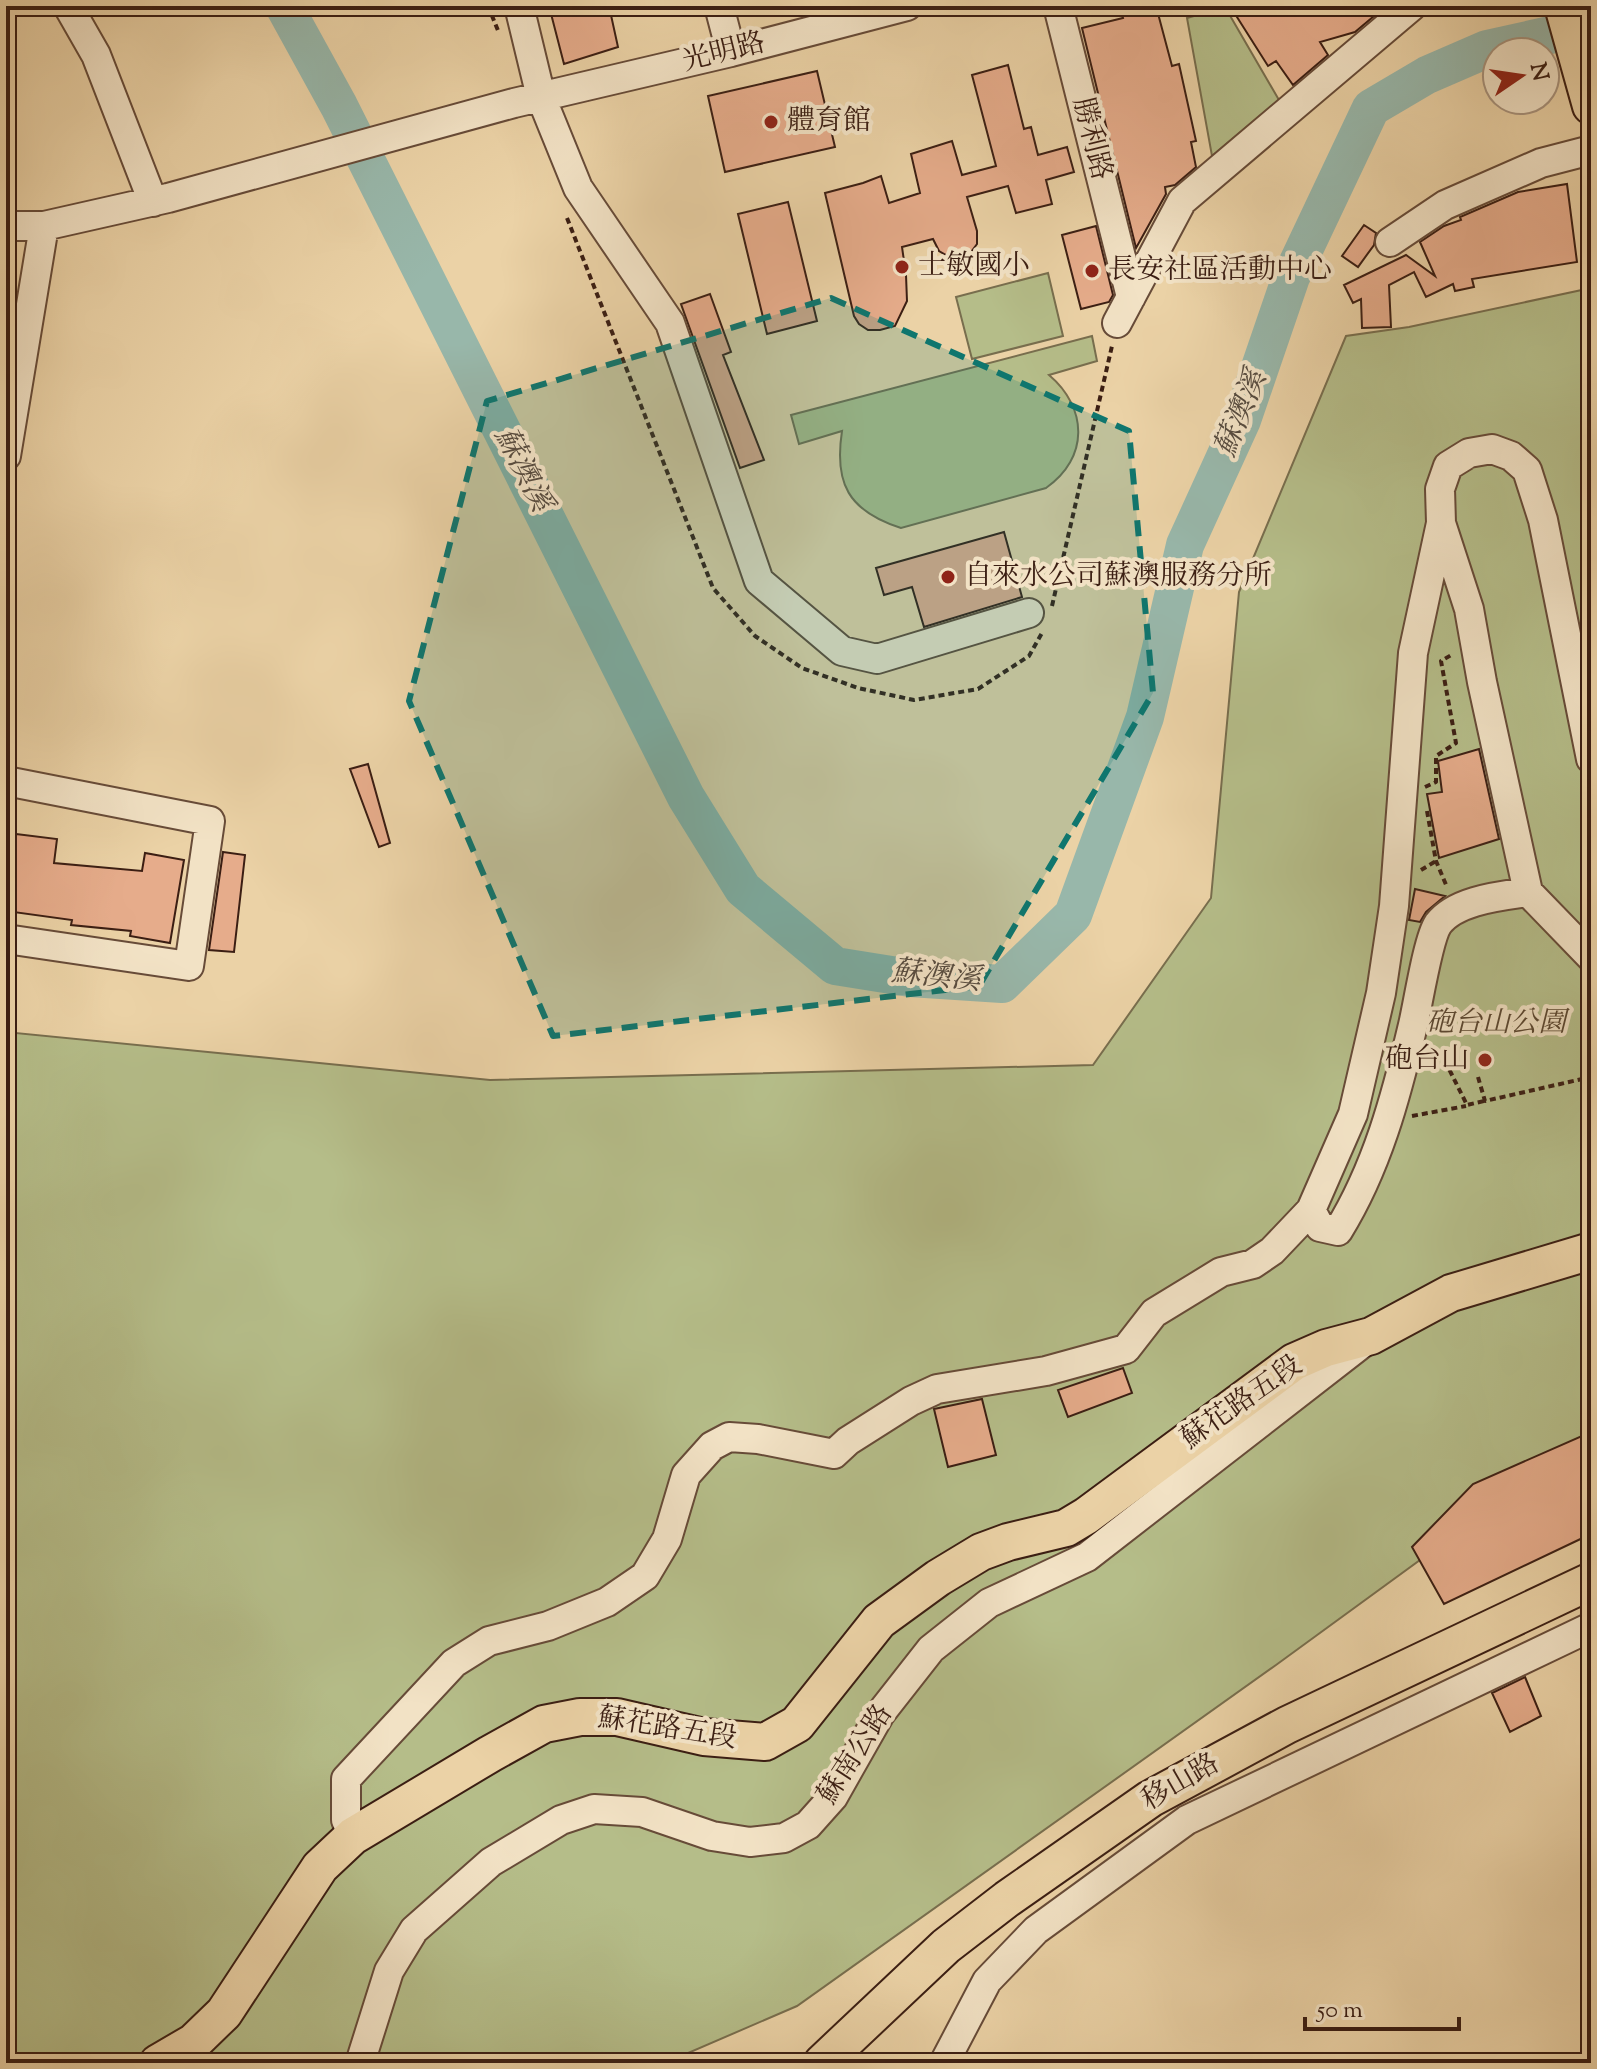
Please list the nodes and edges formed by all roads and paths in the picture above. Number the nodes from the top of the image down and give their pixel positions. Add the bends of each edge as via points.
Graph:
1 (68, 6) edge
2 (488, 6) edge
3 (519, 6) edge
4 (719, 6) edge
5 (907, 6) edge
6 (1058, 6) edge
7 (1412, 6) edge
8 (1563, 6) edge
9 (503, 43) dead end
10 (731, 52) junction
11 (541, 97) junction
12 (1591, 106) edge
13 (1591, 150) edge
14 (161, 200) junction
15 (563, 205) dead end
16 (6, 226) edge
17 (44, 226) junction
18 (1390, 242) dead end
19 (1127, 284) junction
20 (1117, 323) joint
21 (6, 456) edge
22 (1441, 523) junction
23 (1043, 616) junction
24 (1459, 651) dead end
25 (1591, 759) edge
26 (6, 781) edge
27 (1423, 788) dead end
28 (1426, 803) dead end
29 (1528, 892) junction
30 (1444, 920) junction
31 (6, 939) edge
32 (1591, 957) edge
33 (1413, 1022) junction
34 (1478, 1077) dead end
35 (1591, 1077) edge
36 (1485, 1101) junction
37 (1467, 1105) junction
38 (1392, 1108) junction
39 (1311, 1210) junction
40 (1591, 1251) edge
41 (1371, 1336) junction
42 (1591, 1581) edge
43 (1591, 1627) edge
44 (353, 1836) junction
45 (158, 2063) edge
46 (360, 2063) edge
47 (822, 2063) edge
48 (944, 2063) edge

1 - 14 street via 96,55
2 - 9 path
3 - 11 street
4 - 10 street
5 - 10 street, 光明路
6 - 19 street, 勝利路
7 - 19 street via 1182,201
8 - 12 main road
10 - 11 street, 光明路
11 - 14 street, 光明路
11 - 23 street via 578,188 670,323 759,581 842,651 877,659
13 - 18 street via 1541,163 1445,205
14 - 17 street, 光明路
15 - 23 path via 713,588 755,636 802,668 914,700 978,689 1029,656
16 - 17 street, 光明路
17 - 21 street
19 - 20 street
20 - 23 path
22 - 25 street via 1440,489 1448,466 1469,453 1492,449 1527,470 1543,520
22 - 29 street via 1469,609
22 - 39 street via 1413,653 1394,906 1381,993 1353,1114
24 - 27 path via 1441,661 1456,743 1436,756 1436,782
26 - 31 street via 210,821 189,966
28 - 30 path via 1436,861 1450,893
29 - 30 street via 1464,905
29 - 32 street
30 - 33 street via 1438,925
33 - 37 path via 1446,1063
33 - 38 street
34 - 36 path
35 - 36 path
36 - 37 path
37 - 38 path via 1415,1117
38 - 39 street via 1369,1172 1338,1231 1320,1227
39 - 44 street via 1253,1264 1221,1272 1154,1313 1126,1349 1046,1371 937,1389 834,1454 729,1437 712,1446 686,1475 667,1539 645,1576 607,1602 548,1626 489,1641 454,1663 346,1779 346,1820
40 - 41 main road, 蘇花路五段 via 1451,1293
41 - 44 main road, 蘇花路五段 via 1294,1362 1066,1528 981,1552 938,1578 879,1621 797,1724 776,1737 765,1742 704,1737 617,1717 544,1724
41 - 46 street, 蘇南公路 via 1087,1557 989,1603 931,1649 880,1714 833,1797 808,1825 784,1838 750,1842 712,1836 642,1812 594,1809 561,1820 491,1862 414,1930 389,1971
42 - 47 main road, 移山路 via 1287,1725 1150,1799 946,1946
43 - 48 street via 1187,1820 1036,1930 987,1981
44 - 45 main road, 蘇花路五段 via 320,1867 224,2013 194,2042

